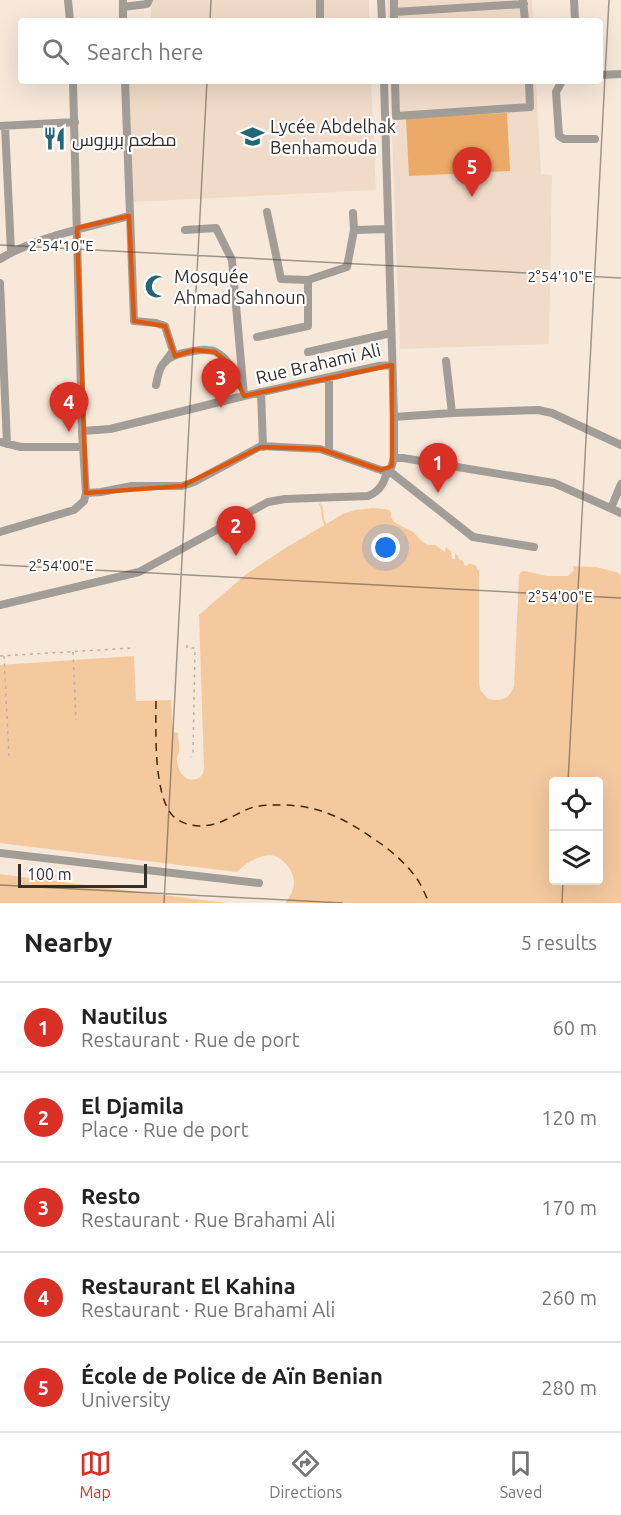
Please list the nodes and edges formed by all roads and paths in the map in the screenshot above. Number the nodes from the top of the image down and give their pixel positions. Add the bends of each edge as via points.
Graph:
1 (68, 0) edge
2 (149, 0) edge
3 (320, 0) edge
4 (381, 0) edge
5 (394, 0) edge
6 (574, 0) edge
7 (524, 2) edge
8 (123, 3) edge
9 (394, 17) edge
10 (70, 18) edge
11 (320, 18) edge
12 (382, 18) edge
13 (525, 18) edge
14 (575, 18) edge
15 (621, 74) edge
16 (603, 75) edge
17 (73, 84) edge
18 (125, 84) edge
19 (384, 84) edge
20 (395, 84) edge
21 (529, 84) edge
22 (560, 84) edge
23 (75, 122) junction
24 (3, 126) edge
25 (595, 139) dead end
26 (267, 212) dead end
27 (353, 213) dead end
28 (129, 216) junction
29 (77, 228) junction
30 (388, 228) junction
31 (185, 230) dead end
32 (354, 230) junction
33 (11, 252) junction
34 (0, 258) edge
35 (308, 280) junction
36 (0, 283) edge
37 (391, 333) junction
38 (257, 337) dead end
39 (308, 352) dead end
40 (167, 359) junction
41 (446, 361) dead end
42 (392, 364) junction
43 (329, 378) junction
44 (156, 385) dead end
45 (261, 392) junction
46 (244, 396) junction
47 (452, 412) junction
48 (394, 417) junction
49 (82, 431) junction
50 (4, 443) edge
51 (621, 445) edge
52 (83, 447) junction
53 (263, 447) junction
54 (329, 452) junction
55 (394, 458) junction
56 (388, 470) junction
57 (621, 484) edge
58 (86, 493) junction
59 (611, 508) junction
60 (621, 513) edge
61 (0, 532) edge
62 (534, 547) dead end
63 (0, 605) edge
64 (187, 645) dead end
65 (133, 648) dead end
66 (73, 652) junction
67 (0, 656) edge
68 (4, 656) junction
69 (76, 720) dead end
70 (9, 756) dead end
71 (191, 757) dead end
72 (0, 853) edge
73 (259, 883) dead end

1 - 10 street
2 - 8 street via 147,4
3 - 11 street
4 - 12 street
5 - 9 street
6 - 14 street
7 - 9 street
7 - 13 street
15 - 16 street
17 - 23 street
18 - 28 street
19 - 30 street, Rue Brahami Ali
20 - 21 street via 396,116 530,107
22 - 25 street via 556,92 559,136 564,140
23 - 24 street
23 - 29 street
24 - 33 street
26 - 35 street via 282,279
27 - 32 street
28 - 29 street
28 - 40 street via 134,321 165,326 173,351
29 - 33 street
29 - 49 street
30 - 32 street
30 - 37 street, Rue Brahami Ali
31 - 46 street via 216,228 231,260
32 - 35 street via 347,267
33 - 34 street
35 - 38 street via 308,326
36 - 50 street
37 - 39 street
37 - 42 street, Rue Brahami Ali
40 - 44 street
40 - 46 street via 195,350 215,352 231,365
41 - 47 street
42 - 43 street, Rue Brahami Ali
42 - 48 street
43 - 45 street, Rue Brahami Ali
43 - 54 street
45 - 46 street, Rue Brahami Ali
45 - 53 street
46 - 49 street, Rue Brahami Ali via 110,429
47 - 48 street
47 - 51 street via 545,411
48 - 55 street
49 - 52 street
50 - 52 street via 21,447
52 - 58 street
53 - 54 street
53 - 58 street via 182,486 132,486
54 - 56 street
55 - 56 street
55 - 59 street via 554,483
56 - 62 street via 473,537
56 - 63 street via 383,486 374,494 268,502 133,574
57 - 59 street
58 - 61 street via 74,510
59 - 60 street
64 - 71 path via 195,648
65 - 66 path
66 - 68 path
66 - 69 path
67 - 68 path
68 - 70 path
72 - 73 street

